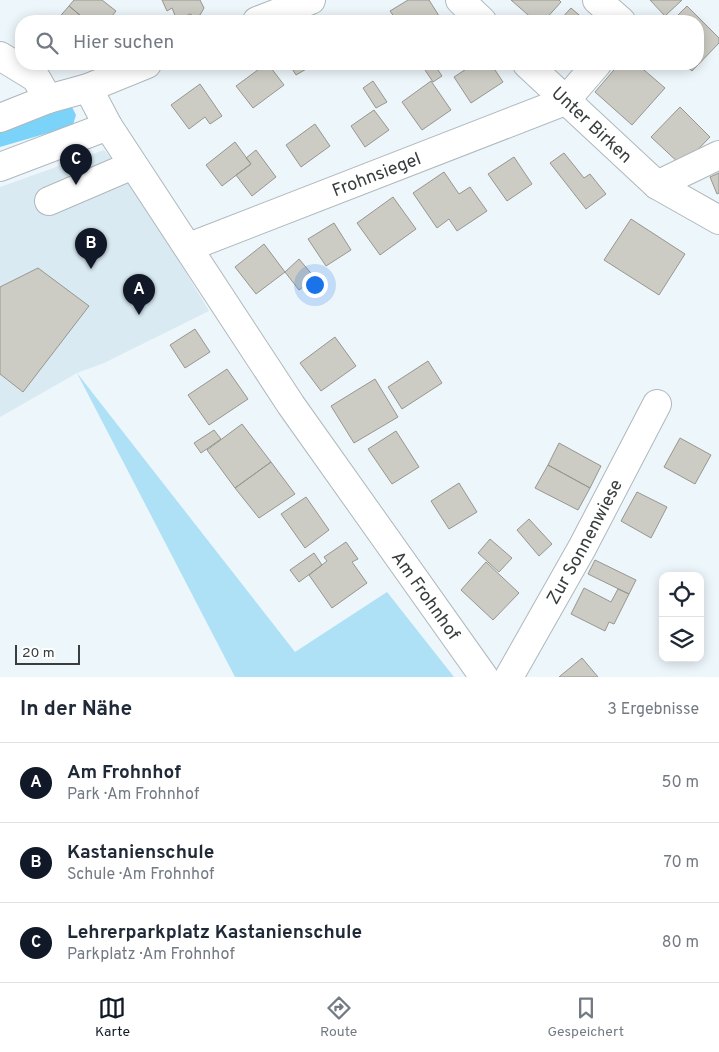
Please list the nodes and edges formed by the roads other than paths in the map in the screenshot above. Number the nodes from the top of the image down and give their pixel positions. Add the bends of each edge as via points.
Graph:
1 (311, 0) edge
2 (460, 0) edge
3 (597, 0) edge
4 (272, 15) edge
5 (476, 15) edge
6 (614, 15) edge
7 (0, 56) edge
8 (15, 65) edge
9 (23, 70) edge
10 (132, 70) edge
11 (533, 70) edge
12 (592, 70) edge
13 (88, 88) junction
14 (48, 99) junction
15 (565, 101) junction
16 (0, 118) edge
17 (108, 126) junction
18 (719, 155) edge
19 (133, 165) junction
20 (0, 167) edge
21 (658, 185) junction
22 (49, 201) dead end
23 (719, 220) edge
24 (189, 247) junction
25 (657, 404) dead end
26 (484, 677) edge
27 (509, 677) edge

1 - 4 street
2 - 5 street
3 - 6 street
7 - 8 street
9 - 14 street via 36,78
10 - 13 street
11 - 15 street, Unter Birken
12 - 15 street
13 - 14 street
13 - 17 street, Am Frohnhof
14 - 16 street
15 - 21 street, Unter Birken
15 - 24 street, Frohnsiegel
17 - 19 street, Am Frohnhof
17 - 20 street
18 - 21 street
19 - 22 street
19 - 24 street, Am Frohnhof
21 - 23 street, Unter Birken
24 - 26 street, Am Frohnhof via 291,405
25 - 27 street, Zur Sonnenwiese via 582,548

